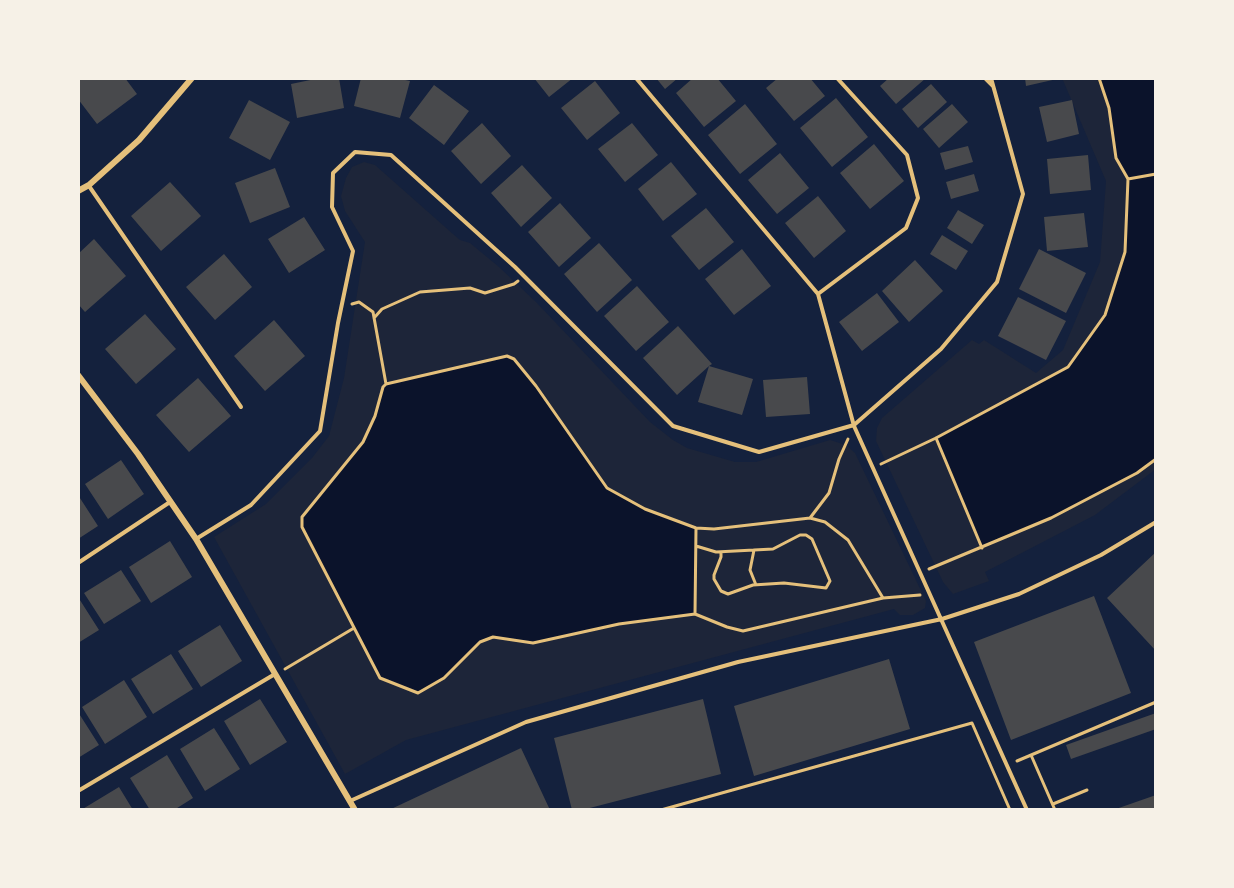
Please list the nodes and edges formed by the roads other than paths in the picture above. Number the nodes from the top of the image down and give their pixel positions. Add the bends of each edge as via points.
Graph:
1 (192, 78) edge
2 (636, 78) edge
3 (837, 78) edge
4 (985, 78) edge
5 (991, 78) edge
6 (993, 87) junction
7 (89, 185) junction
8 (78, 192) edge
9 (818, 294) junction
10 (78, 375) edge
11 (241, 407) dead end
12 (854, 425) junction
13 (170, 501) junction
14 (1156, 522) edge
15 (196, 539) junction
16 (78, 563) edge
17 (942, 619) junction
18 (275, 674) junction
19 (78, 791) edge
20 (350, 802) junction
21 (355, 810) edge
22 (1028, 810) edge

1 - 7 street via 139,141
2 - 9 lane
3 - 9 lane via 907,155 918,198 906,228
4 - 6 lane
5 - 6 lane
6 - 12 lane via 1023,194 997,282 941,350
7 - 8 street
7 - 11 lane
9 - 12 lane
10 - 13 street
12 - 15 lane via 759,452 673,426 524,276 391,155 355,152 333,173 332,207 353,251 320,431 251,505
12 - 17 lane
13 - 15 street
13 - 16 lane
14 - 17 lane via 1101,555 1018,594
15 - 18 street
17 - 20 lane via 738,662 526,722
17 - 22 lane
18 - 19 lane
18 - 20 street
20 - 21 street

